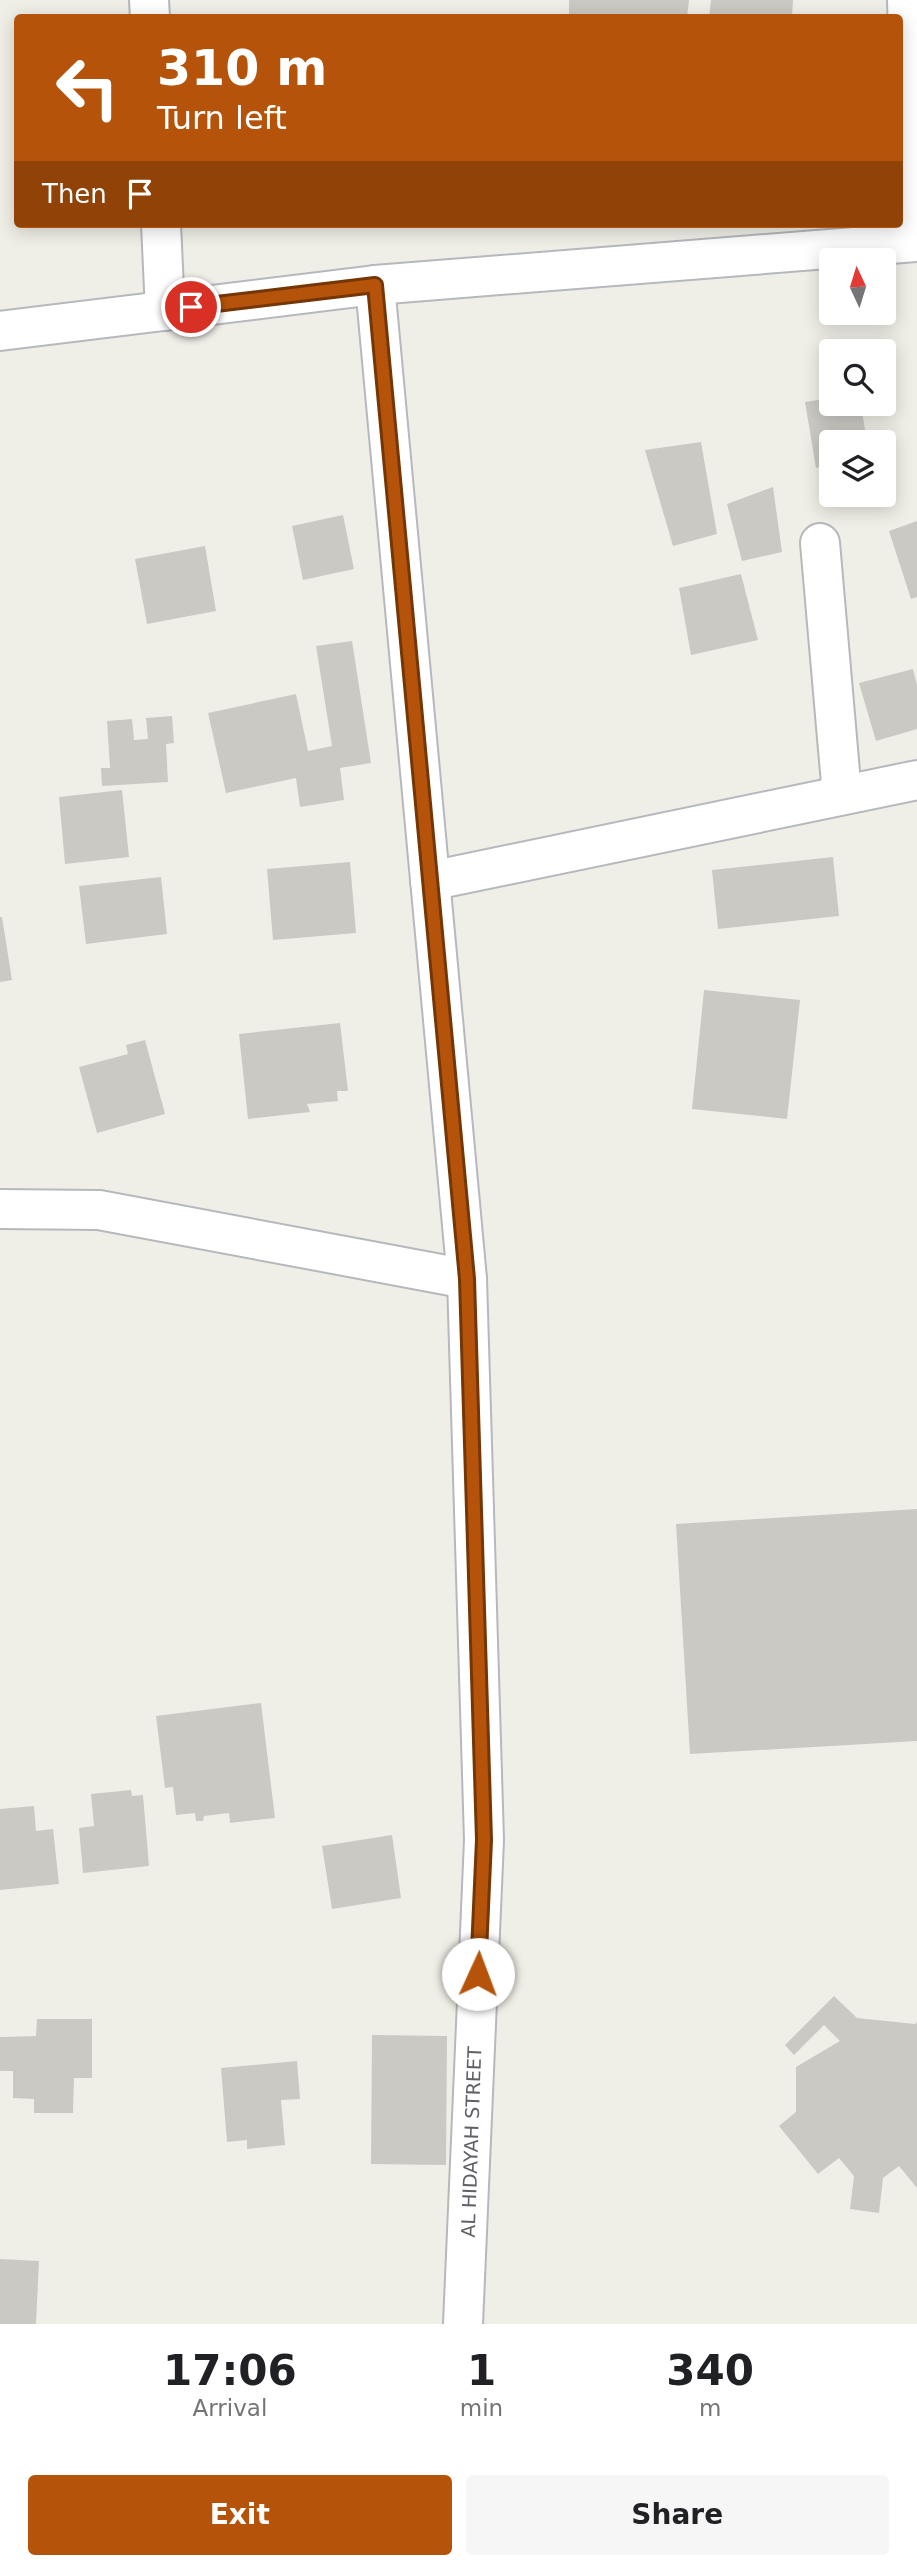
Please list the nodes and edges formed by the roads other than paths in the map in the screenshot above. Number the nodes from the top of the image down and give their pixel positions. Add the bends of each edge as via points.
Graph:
1 (907, 0) edge
2 (161, 228) edge
3 (915, 242) edge
4 (375, 285) junction
5 (165, 311) junction
6 (0, 331) edge
7 (820, 543) dead end
8 (917, 780) edge
9 (842, 795) junction
10 (430, 881) junction
11 (0, 1209) edge
12 (467, 1279) junction
13 (463, 2324) edge

1 - 3 street
2 - 5 street
3 - 4 street
4 - 5 street
4 - 10 street, AL HIDAYAH STREET
5 - 6 street
7 - 9 street
8 - 9 street
9 - 10 street
10 - 12 street, AL HIDAYAH STREET
11 - 12 street via 99,1210
12 - 13 street, AL HIDAYAH STREET via 484,1840

